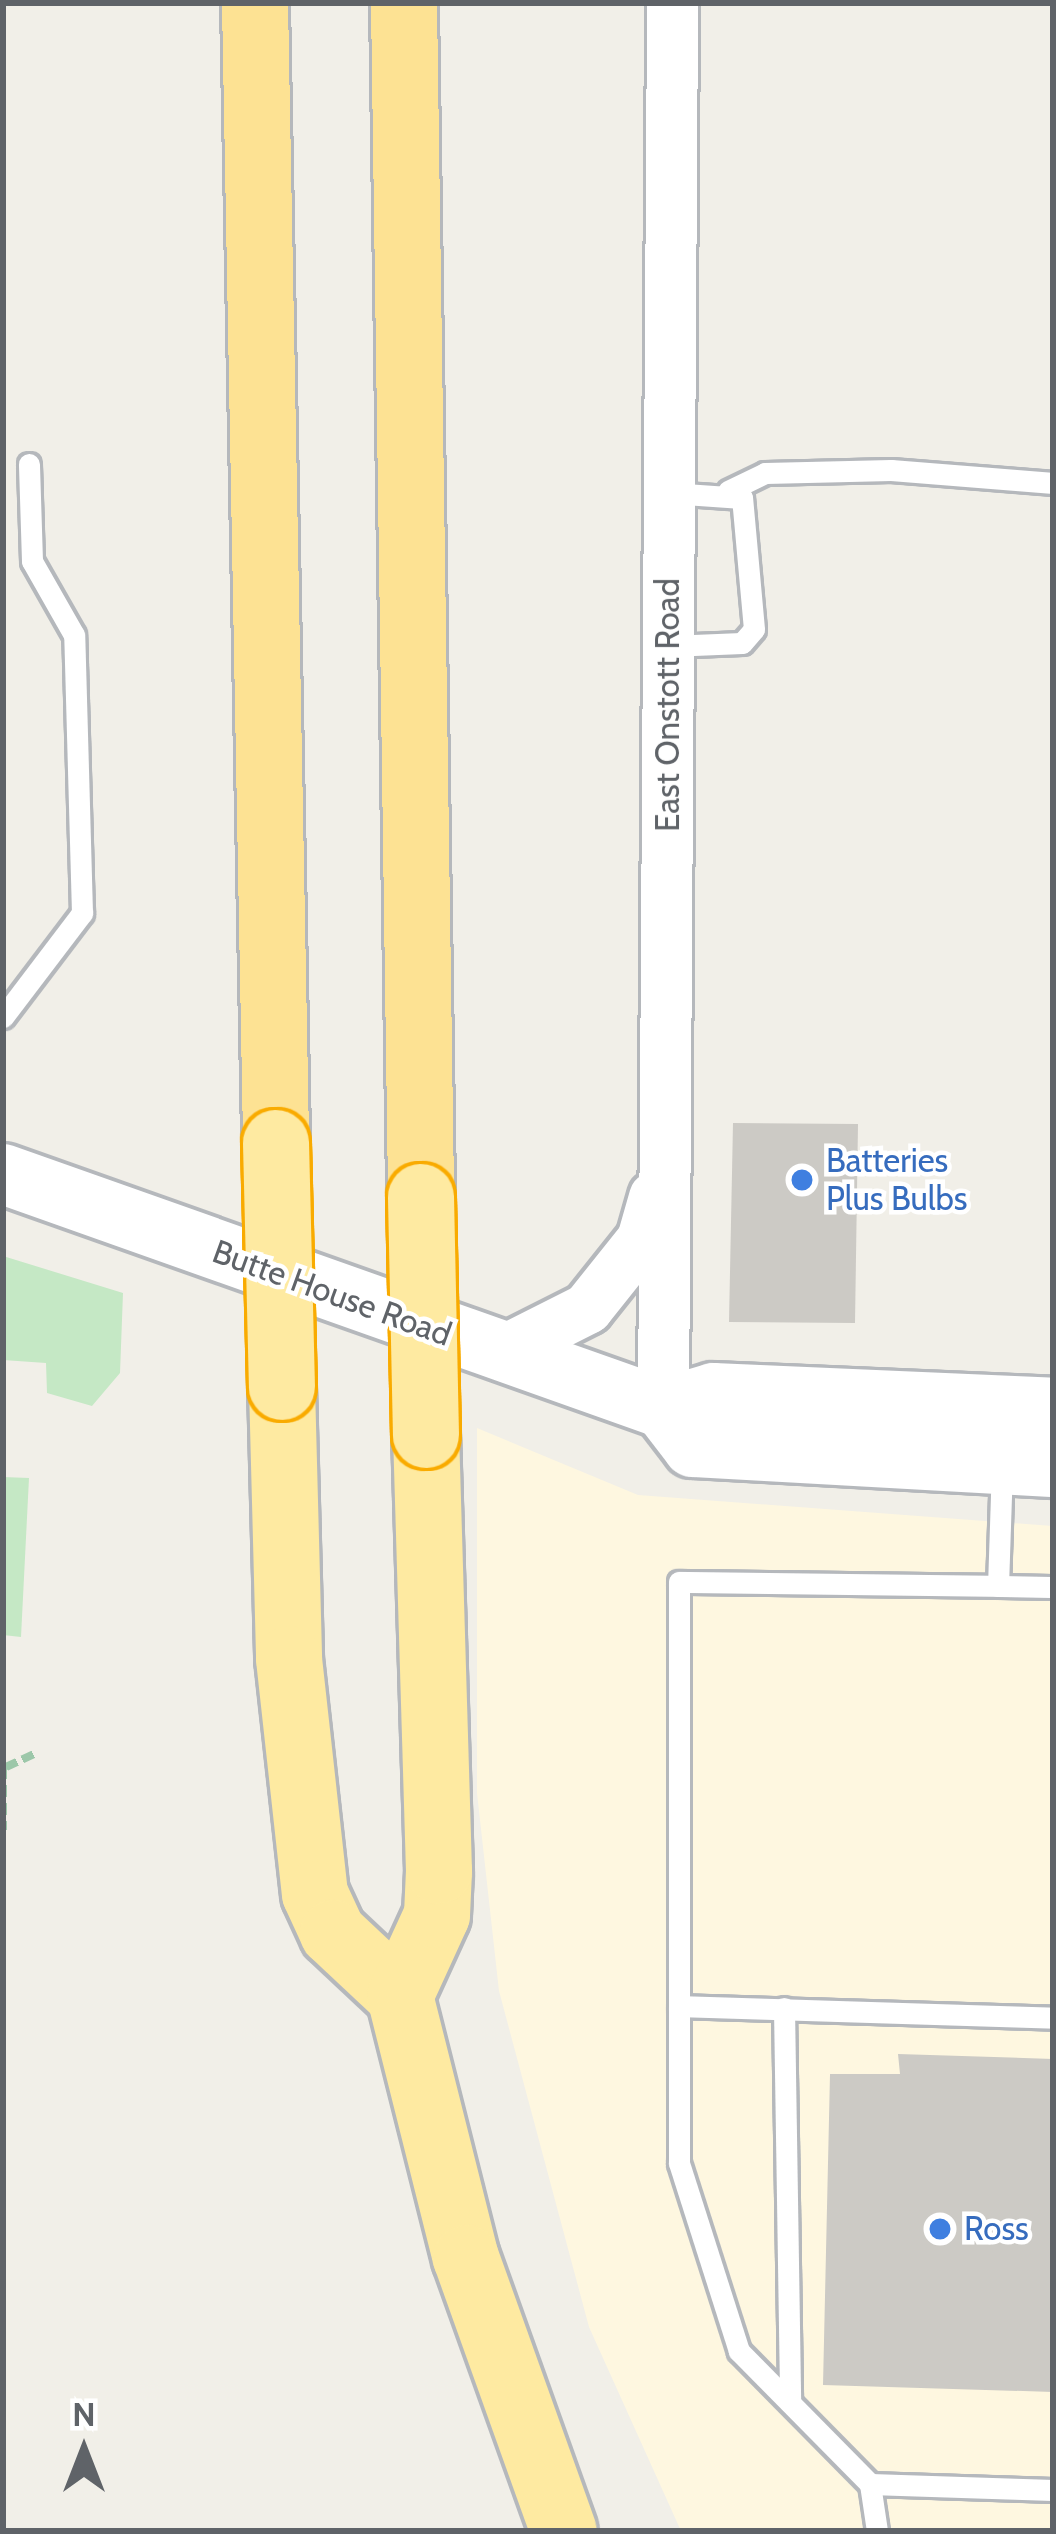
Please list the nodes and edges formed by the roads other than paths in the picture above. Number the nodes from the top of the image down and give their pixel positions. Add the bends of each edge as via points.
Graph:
1 (255, 3) edge
2 (404, 3) edge
3 (672, 3) edge
4 (29, 464) dead end
5 (1053, 483) edge
6 (728, 491) junction
7 (669, 493) junction
8 (668, 646) junction
9 (3, 1017) edge
10 (665, 1156) junction
11 (3, 1174) edge
12 (498, 1353) junction
13 (663, 1408) junction
14 (1053, 1408) edge
15 (1028, 1467) edge
16 (998, 1586) junction
17 (1053, 1587) edge
18 (400, 1996) junction
19 (679, 2006) junction
20 (784, 2008) junction
21 (1053, 2018) edge
22 (790, 2402) junction
23 (871, 2484) junction
24 (1053, 2490) edge
25 (564, 2531) edge
26 (877, 2531) edge

1 - 18 highway, bridge via 289,1659 315,1894 333,1933
2 - 18 highway, bridge via 439,1870 436,1915
3 - 7 street, East Onstott Road
4 - 9 lane via 32,561 74,635 82,913
5 - 6 lane via 891,470 765,473
6 - 7 lane
6 - 8 lane via 751,518 754,629 742,643
7 - 8 street, East Onstott Road
8 - 10 street, East Onstott Road
10 - 12 street via 621,1273 587,1308
10 - 13 street, East Onstott Road
11 - 12 main road, Butte House Road
12 - 13 main road, Butte House Road
13 - 14 main road via 714,1393
13 - 15 main road, Butte House Road via 693,1447
15 - 16 lane
16 - 17 lane
16 - 19 lane via 679,1582
18 - 25 highway via 466,2258
19 - 20 lane
19 - 22 lane via 679,2163 739,2351
20 - 21 lane
20 - 22 lane
22 - 23 lane
23 - 24 lane
23 - 26 lane

